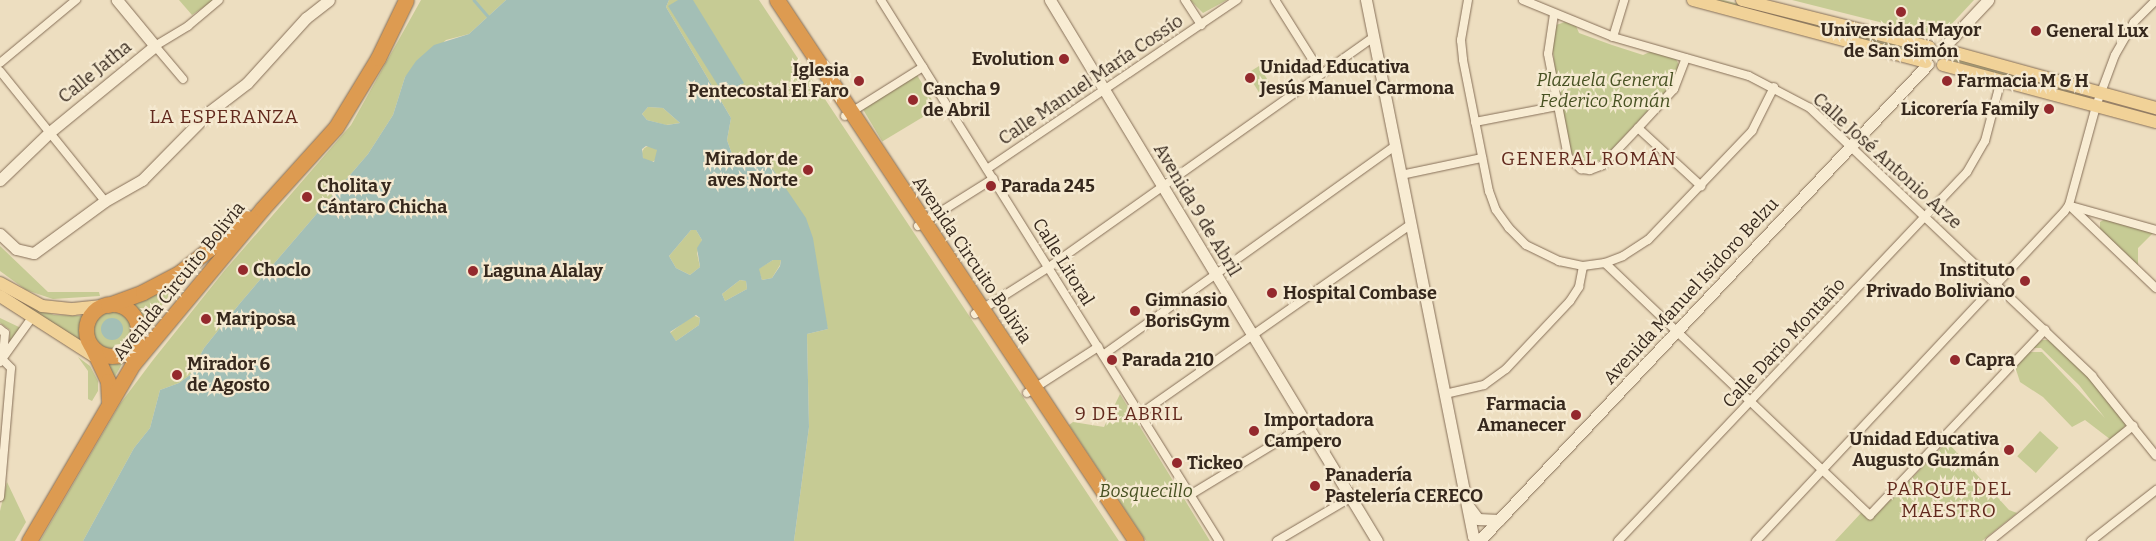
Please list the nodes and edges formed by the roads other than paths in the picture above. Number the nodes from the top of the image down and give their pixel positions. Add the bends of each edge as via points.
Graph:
1 (76, 0) edge
2 (117, 0) edge
3 (219, 0) edge
4 (329, 0) edge
5 (406, 0) edge
6 (767, 0) edge
7 (777, 0) edge
8 (881, 0) edge
9 (1050, 0) edge
10 (1185, 0) edge
11 (1237, 0) edge
12 (1275, 0) edge
13 (1366, 0) edge
14 (1468, 0) edge
15 (1524, 0) edge
16 (1624, 0) edge
17 (1693, 0) edge
18 (1742, 0) edge
19 (1988, 0) edge
20 (2154, 1) edge
21 (1554, 14) junction
22 (1201, 25) junction
23 (1613, 37) junction
24 (1373, 38) junction
25 (155, 46) junction
26 (1929, 47) junction
27 (1944, 49) junction
28 (1686, 58) junction
29 (0, 63) edge
30 (1927, 63) junction
31 (1943, 64) junction
32 (923, 67) junction
33 (1, 73) edge
34 (1321, 73) junction
35 (183, 79) dead end
36 (2001, 80) junction
37 (1774, 87) junction
38 (1105, 90) junction
39 (2102, 94) junction
40 (1558, 106) junction
41 (2096, 106) junction
42 (2156, 108) edge
43 (848, 114) junction
44 (1475, 122) junction
45 (2156, 122) edge
46 (1638, 128) junction
47 (51, 131) junction
48 (1852, 145) junction
49 (1395, 146) junction
50 (1482, 158) junction
51 (987, 168) junction
52 (1401, 175) junction
53 (994, 179) junction
54 (0, 180) edge
55 (1162, 186) junction
56 (1701, 186) junction
57 (105, 201) junction
58 (2069, 205) junction
59 (262, 209) junction
60 (1925, 215) junction
61 (2104, 216) junction
62 (921, 224) junction
63 (1411, 224) junction
64 (2156, 230) edge
65 (2098, 232) junction
66 (0, 234) edge
67 (1605, 263) junction
68 (1584, 266) junction
69 (1049, 267) junction
70 (1215, 275) junction
71 (0, 283) edge
72 (1998, 284) junction
73 (2156, 288) edge
74 (0, 296) edge
75 (105, 305) junction
76 (979, 312) junction
77 (33, 316) junction
78 (0, 329) edge
79 (2045, 330) junction
80 (1676, 332) junction
81 (1251, 335) junction
82 (1098, 348) junction
83 (136, 351) junction
84 (97, 352) junction
85 (1103, 355) junction
86 (1, 361) edge
87 (1031, 390) junction
88 (1445, 394) junction
89 (1750, 401) junction
90 (109, 403) junction
91 (1140, 414) junction
92 (1306, 425) junction
93 (2133, 426) junction
94 (2156, 456) edge
95 (1823, 470) junction
96 (2156, 490) edge
97 (1190, 495) junction
98 (0, 497) edge
99 (1350, 498) junction
100 (1468, 506) junction
101 (1499, 520) junction
102 (29, 541) edge
103 (1126, 541) edge
104 (1136, 541) edge
105 (1219, 541) edge
106 (1277, 541) edge
107 (1376, 541) edge
108 (1479, 541) edge
109 (1618, 541) edge
110 (1756, 541) edge
111 (1990, 541) edge
112 (2091, 541) edge

1 - 29 street
2 - 25 main road
3 - 25 street, Calle Jatha via 188,26
4 - 57 main road via 306,18 247,83 203,117 142,180
5 - 59 highway, Avenida Circuito Bolivia via 378,58 336,127
6 - 43 highway, Avenida Circuito Bolivia
7 - 43 highway, Avenida Circuito Bolivia
8 - 32 street, Calle Litoral
9 - 38 main road, Avenida 9 de Abril
10 - 22 street
11 - 22 street, Calle Manuel María Cossío
12 - 34 street
13 - 24 main road
14 - 44 street via 1461,40
15 - 21 street, Calle José Antonio Arze
16 - 23 street
17 - 30 main road
18 - 26 main road
19 - 27 main road
20 - 39 street via 2143,10 2124,37
21 - 23 street, Calle José Antonio Arze
21 - 40 street via 1548,54
22 - 38 street, Calle Manuel María Cossío
23 - 28 street, Calle José Antonio Arze
24 - 34 street
24 - 49 main road
25 - 35 street
25 - 47 main road, Calle Jatha
26 - 27 main road
26 - 30 main road via 1925,53
27 - 31 main road
27 - 39 main road
28 - 37 street, Calle José Antonio Arze
28 - 46 street via 1674,89
30 - 31 main road via 1935,67
30 - 48 main road, Avenida Manuel Isidoro Belzu
31 - 36 main road
32 - 43 street
32 - 51 street, Calle Litoral
33 - 47 street
34 - 55 street
36 - 41 main road
36 - 60 street, Calle Dario Montaño via 1978,156 1967,172
37 - 48 street, Calle José Antonio Arze via 1810,108
37 - 56 street via 1752,131
38 - 51 street, Calle Manuel María Cossío
38 - 55 main road, Avenida 9 de Abril
39 - 41 street
39 - 42 main road
40 - 44 street
40 - 46 street via 1568,156 1581,169 1592,170 1603,165
41 - 45 main road
41 - 58 street
43 - 62 highway, Avenida Circuito Bolivia
44 - 50 street
46 - 56 street
47 - 54 main road, Calle Jatha
47 - 57 street
48 - 60 street, Calle José Antonio Arze
48 - 80 main road, Avenida Manuel Isidoro Belzu
49 - 52 main road
49 - 70 street
50 - 52 street
50 - 68 street via 1496,210 1509,228 1542,255
51 - 53 street, Calle Litoral
52 - 63 main road
53 - 62 street
53 - 69 street, Calle Litoral
55 - 69 street
55 - 70 main road, Avenida 9 de Abril
56 - 67 street via 1648,240
57 - 66 main road via 34,253 16,249
58 - 61 street
58 - 65 street
58 - 72 street
59 - 75 highway, Avenida Circuito Bolivia via 178,272 143,292
59 - 83 highway, Avenida Circuito Bolivia
60 - 72 street, Calle José Antonio Arze
60 - 89 street, Calle Dario Montaño
61 - 64 street
61 - 65 street via 2096,223
62 - 76 highway, Avenida Circuito Bolivia
63 - 81 street
63 - 88 main road
65 - 73 street
67 - 68 street
67 - 80 street
68 - 88 street via 1579,287 1570,301 1506,369 1484,385
69 - 76 street
69 - 82 street, Calle Litoral
70 - 81 main road, Avenida 9 de Abril
70 - 85 street
71 - 75 main road via 42,306 73,309
72 - 79 street, Calle José Antonio Arze
72 - 95 street
74 - 77 main road
75 - 83 highway via 120,305 130,311 138,332
75 - 84 highway via 92,314 87,325
76 - 87 highway, Avenida Circuito Bolivia
77 - 84 main road
77 - 86 street
78 - 86 street via 5,333
79 - 93 street, Calle José Antonio Arze via 2092,376
79 - 95 street via 1870,515
80 - 89 street
80 - 101 main road, Avenida Manuel Isidoro Belzu
81 - 91 street
81 - 92 main road, Avenida 9 de Abril
82 - 85 street, Calle Litoral
82 - 87 street
83 - 84 highway
83 - 90 highway, Avenida Circuito Bolivia
84 - 90 highway, Avenida Circuito Bolivia via 106,372
85 - 91 street, Calle Litoral
86 - 98 street via 11,368
87 - 103 highway, Avenida Circuito Bolivia
87 - 104 highway, Avenida Circuito Bolivia
88 - 100 main road
89 - 95 street
89 - 109 street, Calle Dario Montaño
90 - 102 highway, Avenida Circuito Bolivia
91 - 97 street, Calle Litoral
92 - 97 street
92 - 99 main road, Avenida 9 de Abril
93 - 94 street, Calle José Antonio Arze
93 - 111 street
95 - 110 street
96 - 112 street
97 - 105 street, Calle Litoral
99 - 106 street
99 - 107 main road, Avenida 9 de Abril
100 - 101 main road via 1478,519
100 - 108 main road via 1474,536
101 - 108 main road, Avenida Manuel Isidoro Belzu

